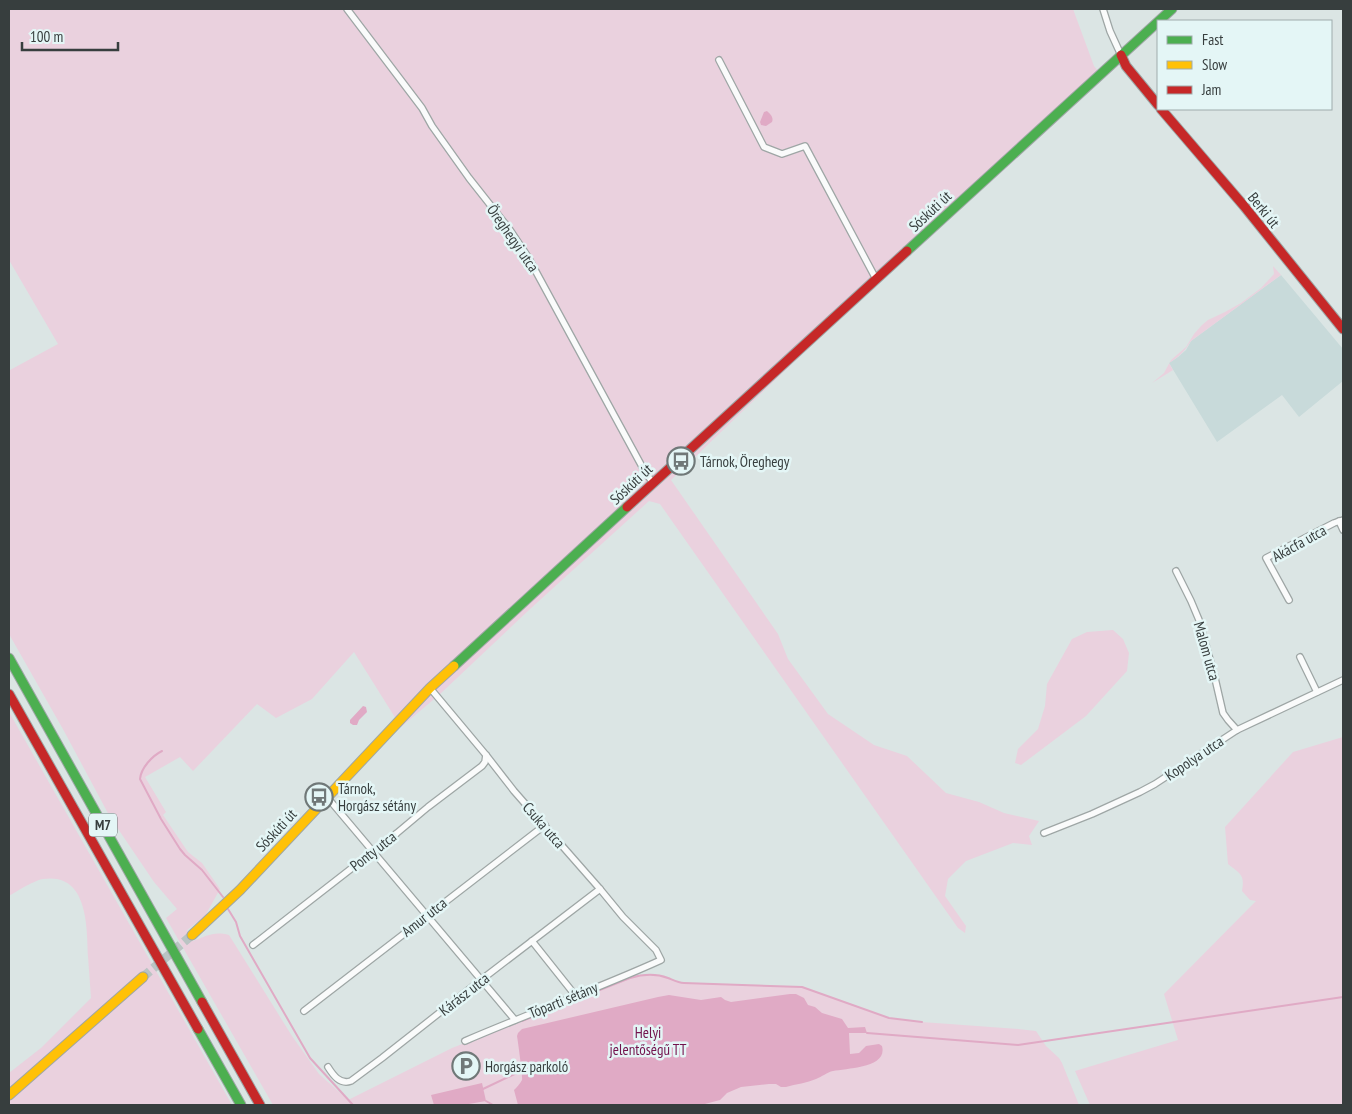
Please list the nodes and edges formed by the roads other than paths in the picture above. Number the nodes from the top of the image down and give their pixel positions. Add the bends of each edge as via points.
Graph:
1 (348, 9) edge
2 (1103, 9) edge
3 (1172, 9) edge
4 (1160, 20) edge
5 (1157, 22) edge
6 (1120, 55) junction
7 (719, 60) dead end
8 (1157, 104) edge
9 (1162, 110) edge
10 (876, 279) junction
11 (1343, 329) edge
12 (653, 483) junction
13 (1341, 521) edge
14 (1343, 530) edge
15 (1176, 571) dead end
16 (1289, 600) dead end
17 (1300, 657) dead end
18 (9, 658) edge
19 (1343, 680) edge
20 (430, 688) junction
21 (1317, 692) junction
22 (9, 694) edge
23 (1237, 730) junction
24 (486, 755) junction
25 (326, 797) junction
26 (545, 825) junction
27 (1044, 833) dead end
28 (372, 852) junction
29 (600, 889) junction
30 (426, 915) junction
31 (192, 935) tunnel mouth
32 (532, 941) junction
33 (253, 945) dead end
34 (661, 960) joint
35 (143, 977) tunnel mouth
36 (481, 980) junction
37 (575, 995) junction
38 (304, 1011) dead end
39 (515, 1020) junction
40 (465, 1041) dead end
41 (328, 1067) dead end
42 (9, 1094) edge
43 (241, 1105) edge
44 (260, 1105) edge

1 - 12 street, Öreghegyi utca via 528,257
2 - 6 street
3 - 4 main road, Sóskúti út
5 - 6 main road, Sóskúti út
6 - 8 main road
6 - 10 main road, Sóskúti út
7 - 10 street via 764,147 782,154 805,146
9 - 11 main road, Berki út
10 - 12 main road, Sóskúti út
12 - 20 main road, Sóskúti út
13 - 14 street
13 - 16 street, Akácfa utca via 1266,558
15 - 23 street, Malom utca via 1199,620 1223,713
17 - 21 street
18 - 44 main road, M7
19 - 21 street, Kopolya utca
20 - 24 street, Csuka utca
20 - 25 main road, Sóskúti út
21 - 23 street, Kopolya utca
22 - 43 main road, M7
23 - 27 street, Kopolya utca via 1155,784
24 - 26 street, Csuka utca
24 - 28 street, Ponty utca via 482,766
25 - 28 street
25 - 31 main road, Sóskúti út via 240,890
26 - 29 street, Csuka utca
26 - 30 street, Amur utca
28 - 30 street
28 - 33 street, Ponty utca
29 - 32 street, Kárász utca
29 - 34 street, Csuka utca via 632,928 656,950
30 - 36 street
30 - 38 street, Amur utca
32 - 36 street, Kárász utca
32 - 37 street
34 - 37 street, Tóparti sétány
35 - 42 main road
36 - 39 street
36 - 41 street, Kárász utca via 351,1081 341,1081
37 - 39 street, Tóparti sétány
39 - 40 street, Tóparti sétány

